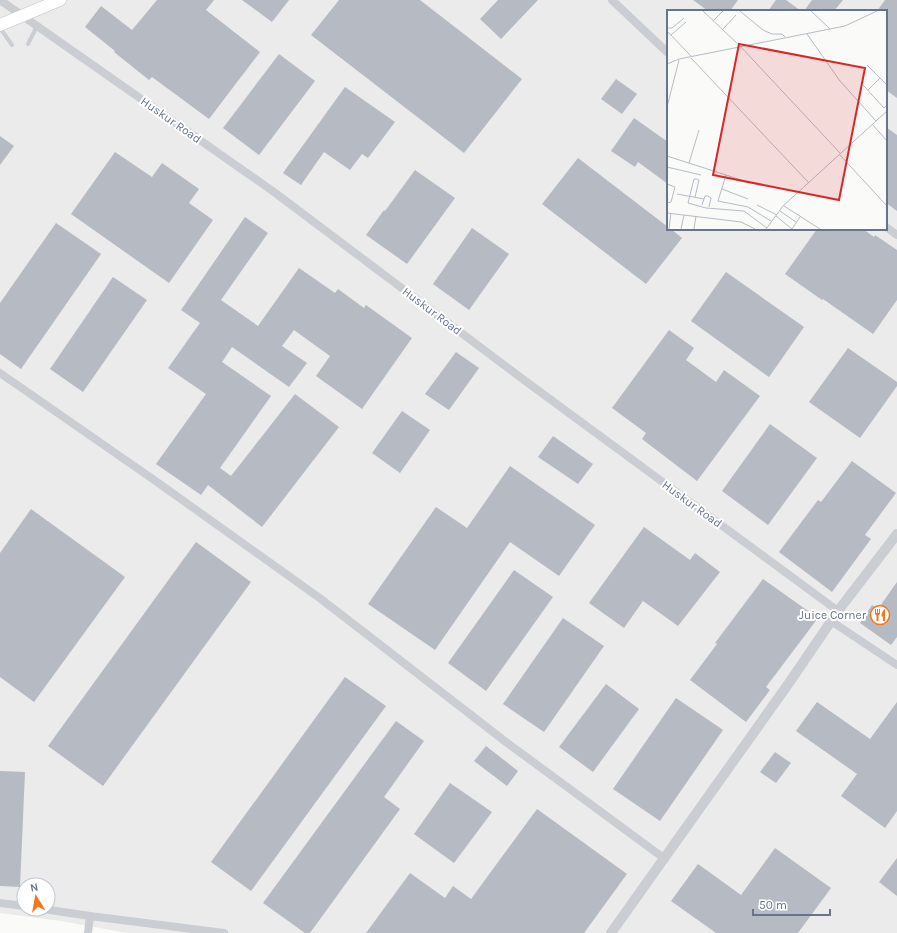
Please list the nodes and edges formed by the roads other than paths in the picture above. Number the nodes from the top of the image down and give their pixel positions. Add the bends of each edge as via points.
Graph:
1 (0, 0) edge
2 (60, 0) edge
3 (612, 0) edge
4 (23, 16) junction
5 (37, 25) junction
6 (0, 27) edge
7 (28, 44) dead end
8 (12, 45) dead end
9 (667, 52) edge
10 (887, 228) edge
11 (897, 235) edge
12 (0, 373) edge
13 (897, 534) edge
14 (838, 611) junction
15 (831, 620) junction
16 (897, 666) edge
17 (665, 859) junction
18 (0, 903) edge
19 (16, 905) edge
20 (56, 911) edge
21 (90, 916) junction
22 (88, 933) edge
23 (224, 933) edge
24 (611, 933) edge

1 - 4 street, Huskur Road
2 - 4 main road
3 - 9 street
4 - 5 street, Huskur Road
4 - 6 main road
5 - 7 lane
5 - 14 street, Huskur Road via 274,192
6 - 8 lane
10 - 11 street
12 - 17 street via 322,599 506,742
13 - 14 street
14 - 15 street
15 - 16 street
15 - 17 street
17 - 24 street
18 - 19 street
20 - 21 street
21 - 22 street
21 - 23 street

